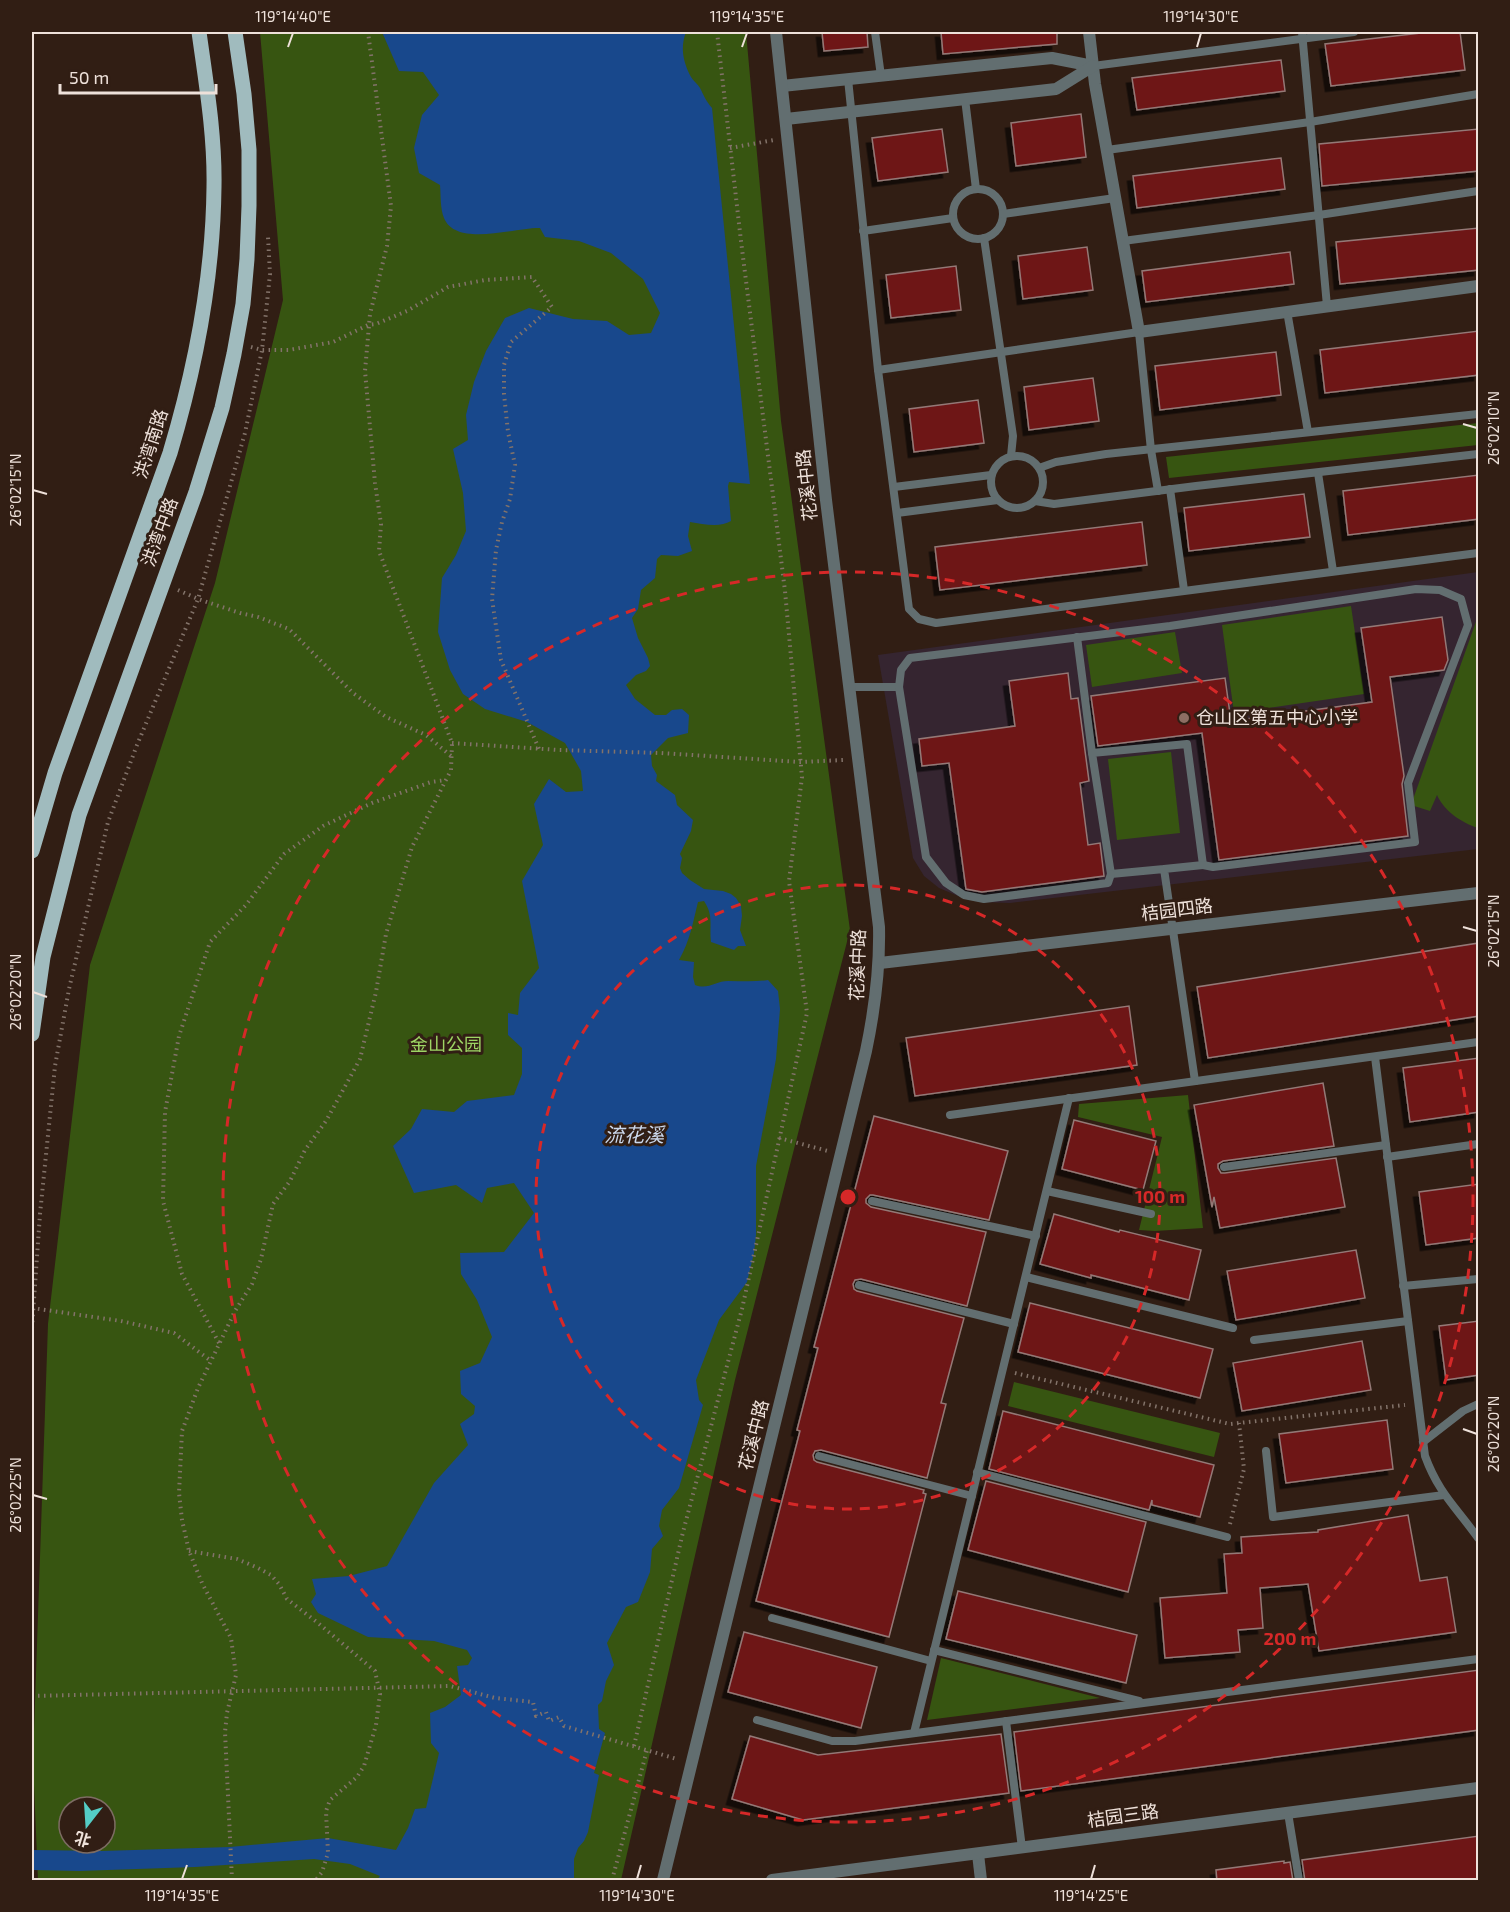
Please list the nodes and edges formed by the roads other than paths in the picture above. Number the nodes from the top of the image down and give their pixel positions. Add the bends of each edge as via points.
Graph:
1 (199, 32) edge
2 (235, 32) edge
3 (776, 32) edge
4 (875, 32) edge
5 (1089, 32) edge
6 (1354, 32) edge
7 (1302, 35) edge
8 (1093, 66) junction
9 (881, 76) junction
10 (848, 80) junction
11 (782, 86) junction
12 (1479, 94) edge
13 (965, 99) junction
14 (851, 112) junction
15 (786, 119) junction
16 (1310, 122) junction
17 (1107, 150) junction
18 (976, 189) junction
19 (1479, 191) edge
20 (1115, 198) junction
21 (1003, 214) junction
22 (1319, 215) junction
23 (953, 218) junction
24 (863, 231) junction
25 (984, 238) junction
26 (1123, 241) junction
27 (1479, 286) edge
28 (1327, 306) junction
29 (1287, 312) junction
30 (1139, 332) junction
31 (1001, 352) junction
32 (878, 370) junction
33 (1479, 414) edge
34 (1308, 432) junction
35 (1151, 450) junction
36 (1479, 454) edge
37 (1011, 456) junction
38 (1039, 468) junction
39 (1318, 472) junction
40 (991, 475) junction
41 (894, 487) junction
42 (1170, 489) junction
43 (1158, 491) junction
44 (998, 500) junction
45 (1035, 501) junction
46 (897, 513) junction
47 (1479, 553) edge
48 (1333, 571) junction
49 (1184, 590) junction
50 (1077, 638) junction
51 (850, 687) junction
52 (899, 687) junction
53 (1092, 753) junction
54 (32, 851) edge
55 (1203, 865) junction
56 (1164, 869) junction
57 (1112, 874) junction
58 (1479, 893) edge
59 (1172, 929) junction
60 (880, 963) junction
61 (32, 1034) edge
62 (1479, 1042) edge
63 (1375, 1056) junction
64 (1195, 1081) junction
65 (1070, 1098) junction
66 (950, 1114) dead end
67 (1479, 1144) edge
68 (1386, 1145) junction
69 (1387, 1157) junction
70 (1224, 1167) dead end
71 (1047, 1191) junction
72 (872, 1202) dead end
73 (1151, 1214) dead end
74 (1036, 1236) junction
75 (1026, 1277) junction
76 (1479, 1279) edge
77 (859, 1285) dead end
78 (1403, 1286) junction
79 (1408, 1322) junction
80 (1014, 1324) junction
81 (1233, 1328) dead end
82 (1254, 1340) dead end
83 (1479, 1404) edge
84 (1423, 1442) junction
85 (1266, 1451) dead end
86 (819, 1456) dead end
87 (977, 1472) junction
88 (1444, 1495) junction
89 (972, 1496) junction
90 (1227, 1537) road end
91 (1479, 1538) edge
92 (772, 1618) dead end
93 (934, 1650) junction
94 (1479, 1659) edge
95 (931, 1661) junction
96 (1145, 1703) junction
97 (757, 1720) dead end
98 (1006, 1721) junction
99 (914, 1733) junction
100 (1479, 1788) edge
101 (1288, 1813) junction
102 (1022, 1848) junction
103 (978, 1854) junction
104 (663, 1881) edge
105 (772, 1881) edge
106 (981, 1881) edge
107 (1299, 1881) edge

1 - 54 main road, 洪湾南路 via 214,185 200,334 170,453 55,773
2 - 61 main road, 洪湾中路 via 249,150 248,249 234,354 211,446 79,815 43,957
3 - 11 street, 花溪中路
4 - 9 lane
5 - 8 street
6 - 7 lane
7 - 8 lane
7 - 16 lane
8 - 9 street via 1052,58
8 - 13 street via 1056,88
8 - 17 street
9 - 10 street
10 - 11 street
10 - 14 lane
11 - 15 street, 花溪中路
12 - 16 lane
13 - 14 street
13 - 18 lane
14 - 15 street
14 - 24 lane
15 - 51 street, 花溪中路
16 - 17 lane
16 - 22 lane
17 - 20 street
18 - 21 lane via 984,189 998,198
18 - 23 lane via 961,195
19 - 22 lane
20 - 21 lane
20 - 26 street
21 - 25 lane via 998,230
22 - 26 lane
22 - 28 lane
23 - 24 lane
23 - 25 lane via 968,236
24 - 32 lane
25 - 31 lane
26 - 30 street
27 - 28 street
28 - 29 street
29 - 30 street
29 - 34 lane
30 - 31 lane
30 - 35 lane
31 - 32 lane
31 - 37 lane
32 - 41 lane
33 - 34 lane
34 - 35 lane
35 - 38 lane via 1056,462
35 - 43 lane
36 - 39 lane
37 - 38 lane via 1029,459
37 - 40 lane via 1003,459
38 - 45 lane via 1042,490
39 - 42 lane
39 - 48 lane
40 - 41 lane
40 - 44 lane via 991,488
41 - 46 lane
42 - 43 lane
42 - 49 lane
43 - 45 lane via 1054,504
44 - 45 lane via 1014,509
44 - 46 lane
46 - 49 lane via 909,609 919,620 936,623
47 - 48 lane
48 - 49 lane
50 - 52 lane via 910,658 901,670
50 - 53 lane
50 - 55 lane via 1416,589 1440,590 1461,599 1468,625 1408,783 1415,842 1213,867
51 - 52 lane
51 - 60 street, 花溪中路
52 - 57 lane via 926,857 946,883 964,895 984,899 1108,883
53 - 55 lane via 1187,744
53 - 57 lane
55 - 56 lane
56 - 57 lane
56 - 59 lane
58 - 59 street, 桔园四路
59 - 60 street, 桔园四路
59 - 64 lane
60 - 104 street, 花溪中路 via 875,1008 841,1154
62 - 63 lane
63 - 64 lane
63 - 68 lane
64 - 65 lane
65 - 66 lane
65 - 71 lane
67 - 69 lane
68 - 69 lane
68 - 70 lane
69 - 78 lane
71 - 73 lane
71 - 74 lane
72 - 74 lane
74 - 75 lane
75 - 80 lane
75 - 81 lane
76 - 78 lane
77 - 80 lane
78 - 79 lane
79 - 82 lane
79 - 84 lane
80 - 87 lane
83 - 84 lane via 1463,1411
84 - 88 lane via 1431,1472
85 - 88 lane via 1273,1517
86 - 89 lane
87 - 89 lane
87 - 90 lane
88 - 91 lane
89 - 93 lane
92 - 95 lane
93 - 95 lane
93 - 96 lane
94 - 96 lane
95 - 99 lane
96 - 98 lane
97 - 99 lane via 832,1741
98 - 99 lane
98 - 102 lane
100 - 101 street, 桔园三路
101 - 102 street, 桔园三路
101 - 107 lane
102 - 103 street, 桔园三路
103 - 105 street, 桔园三路
103 - 106 street

